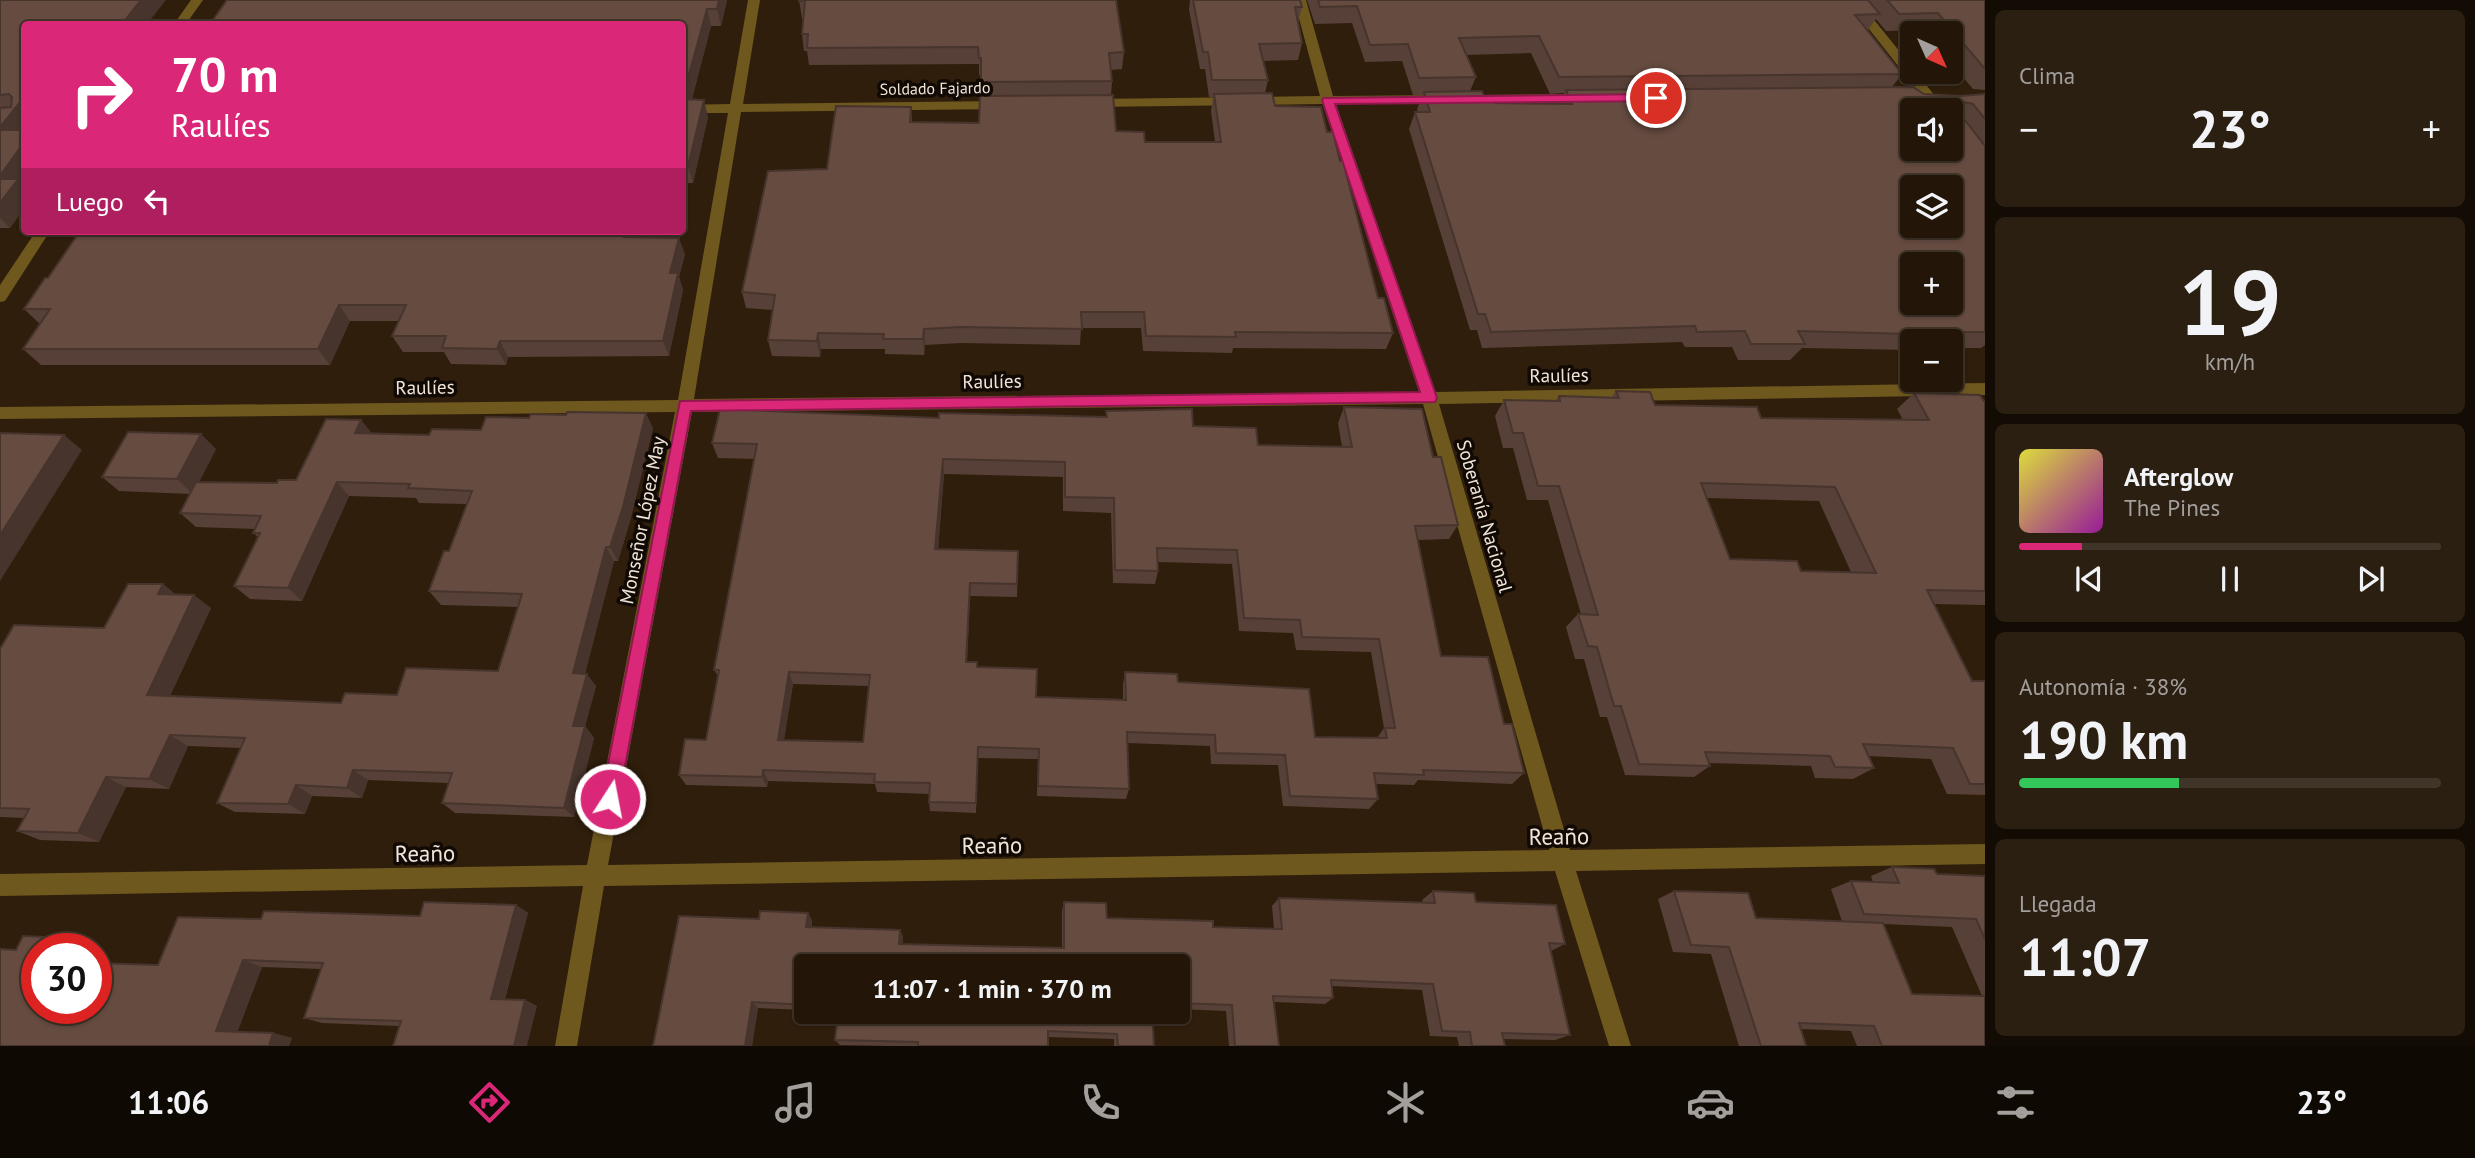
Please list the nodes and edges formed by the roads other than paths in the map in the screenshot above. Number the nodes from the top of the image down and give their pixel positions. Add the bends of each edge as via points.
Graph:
1 (197, 0) edge
2 (754, 0) edge
3 (1300, 0) edge
4 (1852, 0) edge
5 (182, 21) edge
6 (1922, 96) junction
7 (1951, 96) edge
8 (1593, 98) edge
9 (1925, 98) edge
10 (1328, 100) junction
11 (1011, 104) edge
12 (1080, 104) edge
13 (735, 108) junction
14 (686, 109) edge
15 (40, 235) edge
16 (0, 297) edge
17 (1985, 389) edge
18 (1429, 398) junction
19 (685, 405) junction
20 (0, 413) edge
21 (1985, 854) edge
22 (1563, 862) junction
23 (595, 877) junction
24 (0, 886) edge
25 (566, 1046) edge
26 (1620, 1046) edge

1 - 5 street
2 - 13 street, Monseñor López May
3 - 10 street, Soberanía Nacional
4 - 6 street
6 - 7 street
6 - 9 street
8 - 10 street
10 - 12 street
10 - 18 street, Soberanía Nacional
11 - 13 street, Soldado Fajardo
13 - 14 street, Soldado Fajardo
13 - 19 street, Monseñor López May
15 - 16 street
17 - 18 street, Raulíes
18 - 19 street, Raulíes
18 - 22 street, Soberanía Nacional
19 - 20 street, Raulíes
19 - 23 street, Monseñor López May
21 - 22 street, Reaño
22 - 23 street, Reaño
22 - 26 street, Soberanía Nacional
23 - 24 street, Reaño
23 - 25 street, Monseñor López May

